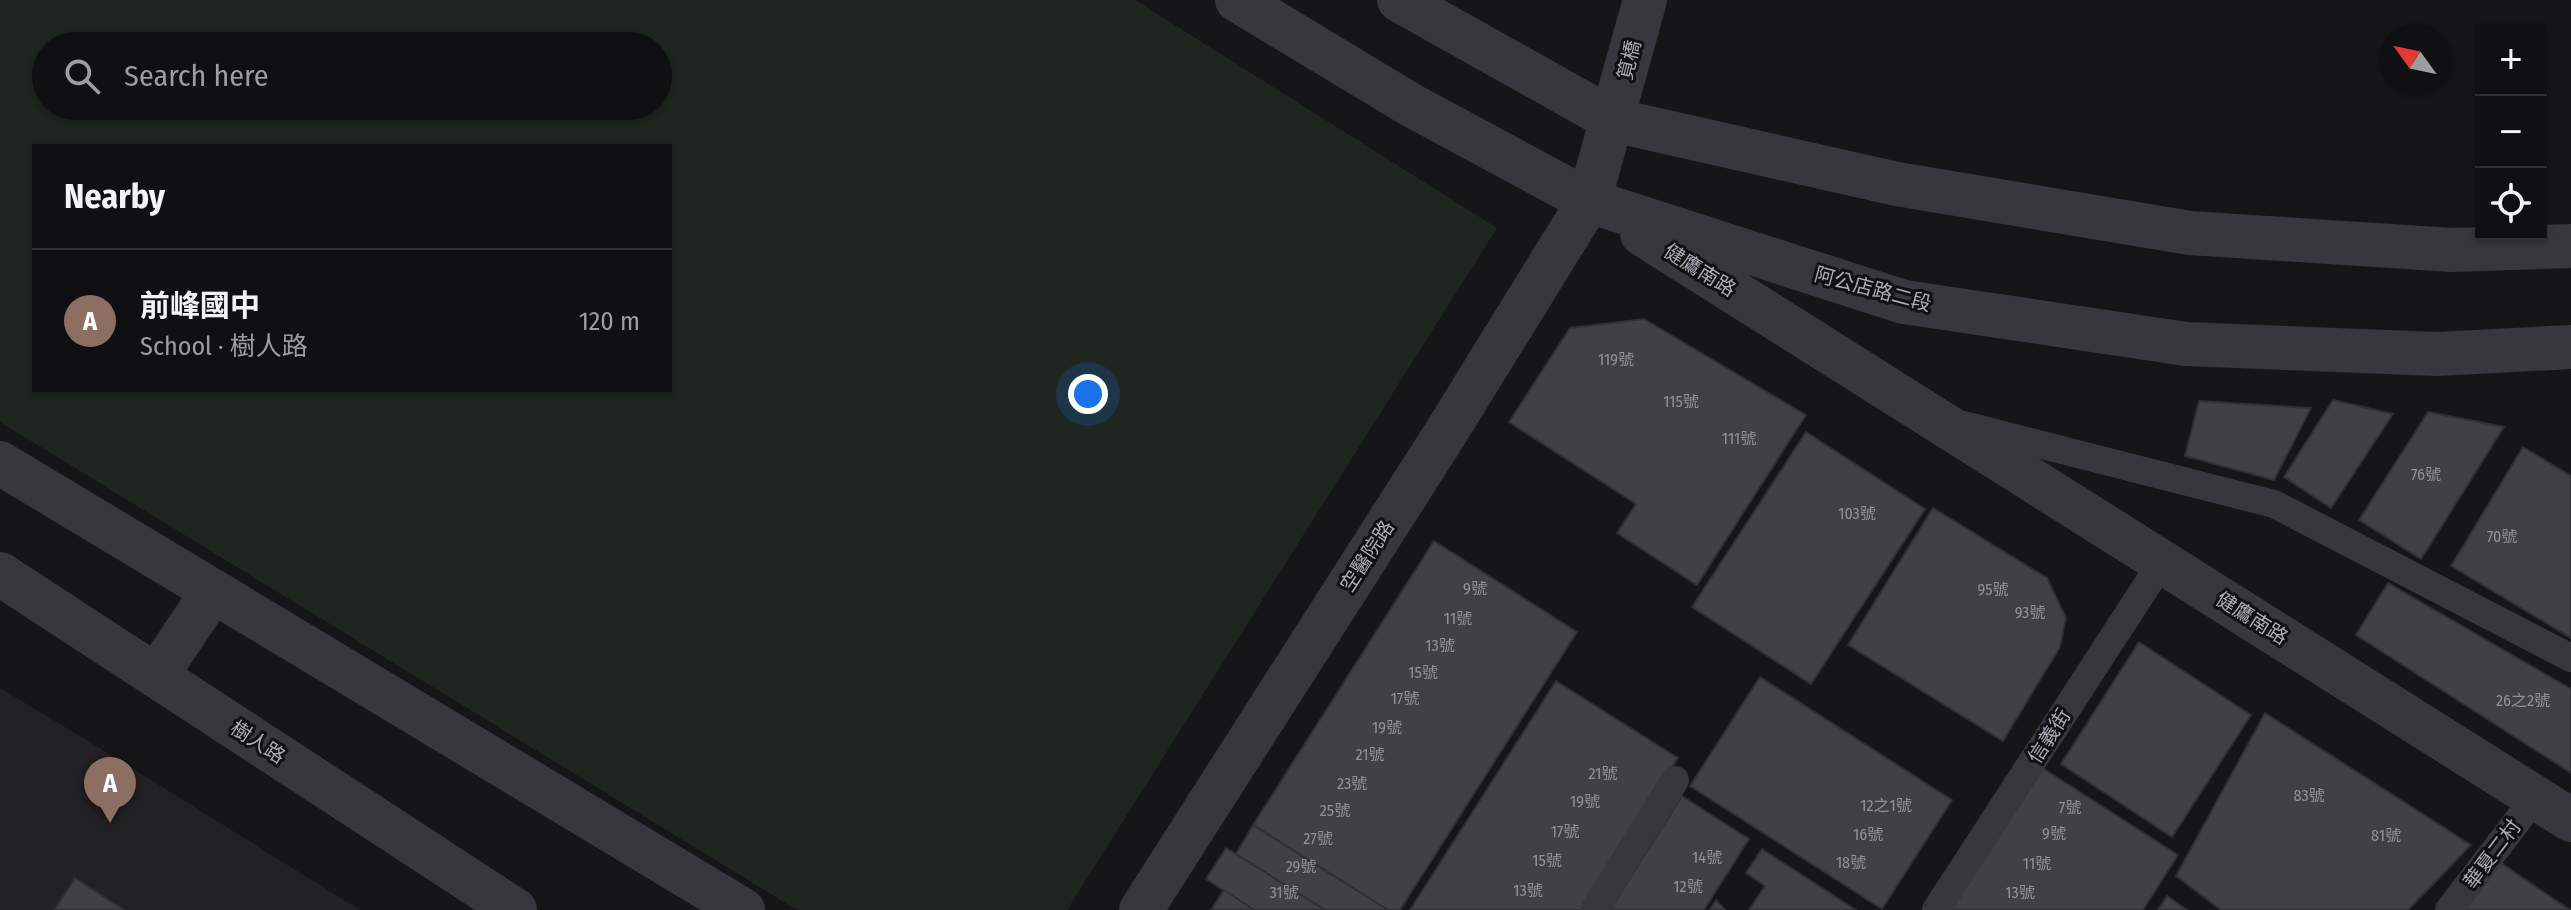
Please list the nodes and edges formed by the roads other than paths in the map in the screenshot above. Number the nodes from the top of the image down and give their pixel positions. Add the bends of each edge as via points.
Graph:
1 (1237, 0) edge
2 (1399, 0) edge
3 (1645, 0) edge
4 (1613, 120) junction
5 (1589, 201) junction
6 (2571, 246) edge
7 (2571, 347) edge
8 (1932, 416) junction
9 (0, 463) edge
10 (2162, 562) junction
11 (0, 574) edge
12 (213, 591) junction
13 (2571, 658) edge
14 (156, 676) junction
15 (1675, 780) dead end
16 (2553, 809) edge
17 (515, 910) edge
18 (743, 910) edge
19 (1141, 910) edge
20 (1594, 910) edge
21 (1936, 910) edge
22 (2449, 910) edge

1 - 5 street, 阿公店路二段 via 1411,105
2 - 4 street
3 - 4 street, 筧橋
4 - 5 street, 筧橋
4 - 6 street via 1897,184 2190,233 2453,250
5 - 7 street, 阿公店路二段 via 1904,302 2170,342 2437,354
5 - 8 street, 健鷹南路
5 - 19 street, 空醫院路
8 - 10 street, 健鷹南路
8 - 13 lane, 健鷹南路 via 2274,504
9 - 12 street
10 - 16 street, 健鷹南路
10 - 21 lane, 信義街
11 - 14 street, 樹人路
12 - 14 street
12 - 18 street
14 - 17 street, 樹人路
15 - 20 lane
16 - 22 lane, 華夏二村

